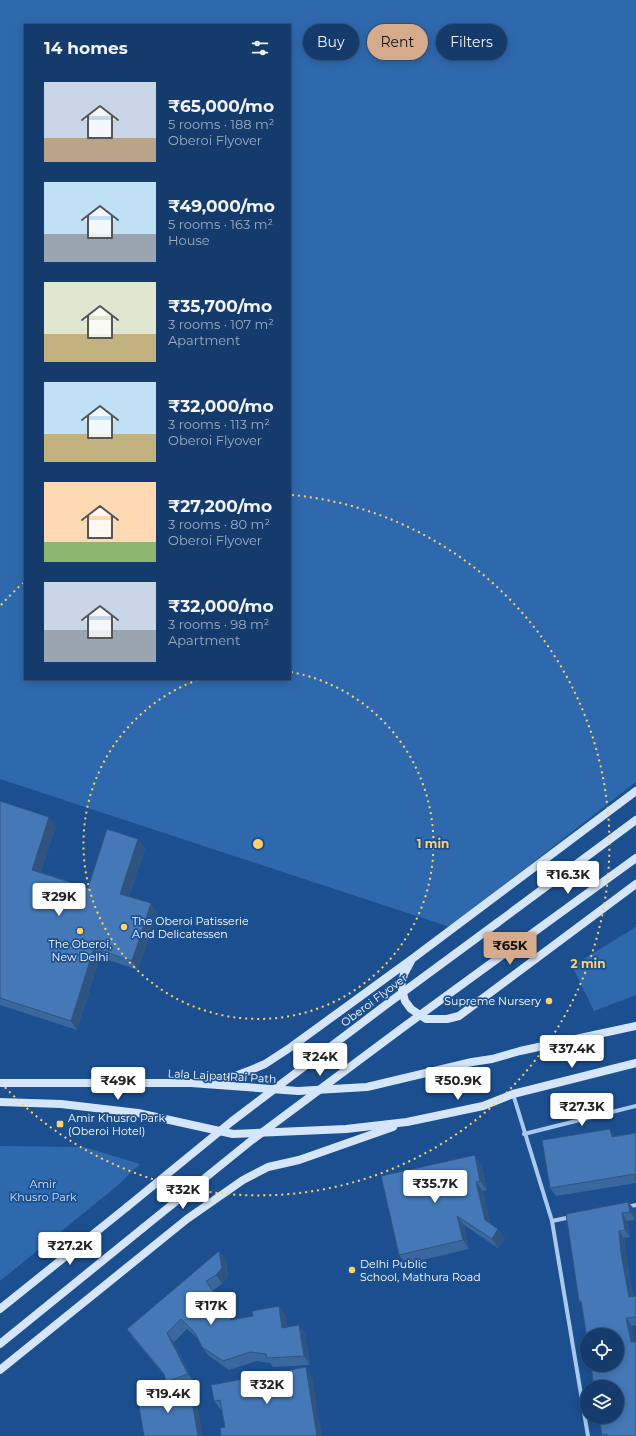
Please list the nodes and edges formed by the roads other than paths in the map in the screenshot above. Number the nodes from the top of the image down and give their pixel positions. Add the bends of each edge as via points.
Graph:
1 (636, 791) edge
2 (636, 820) edge
3 (636, 858) edge
4 (636, 884) edge
5 (412, 959) junction
6 (636, 1026) edge
7 (636, 1063) edge
8 (0, 1083) edge
9 (191, 1084) junction
10 (513, 1094) junction
11 (0, 1102) edge
12 (636, 1106) edge
13 (407, 1122) junction
14 (524, 1134) junction
15 (636, 1205) edge
16 (621, 1208) edge
17 (575, 1217) edge
18 (552, 1221) junction
19 (0, 1309) edge
20 (0, 1344) edge
21 (0, 1370) edge
22 (588, 1436) edge

1 - 5 main road
2 - 19 main road, Oberoi Flyover, bridge via 237,1117
3 - 20 main road, bridge via 252,1140
4 - 5 main road via 459,1016 426,1019 405,1001 401,986
5 - 9 main road via 265,1064 234,1076
6 - 9 main road, Lala Lajpat Rai Path via 367,1087 298,1091
7 - 10 main road
8 - 9 main road, Lala Lajpat Rai Path
10 - 13 main road via 483,1106
10 - 14 street
11 - 13 main road via 61,1104 138,1113 233,1134 346,1129
12 - 14 street
13 - 21 main road via 300,1160 268,1167 243,1180 187,1218
14 - 18 street
15 - 16 street
17 - 18 street
18 - 22 street

